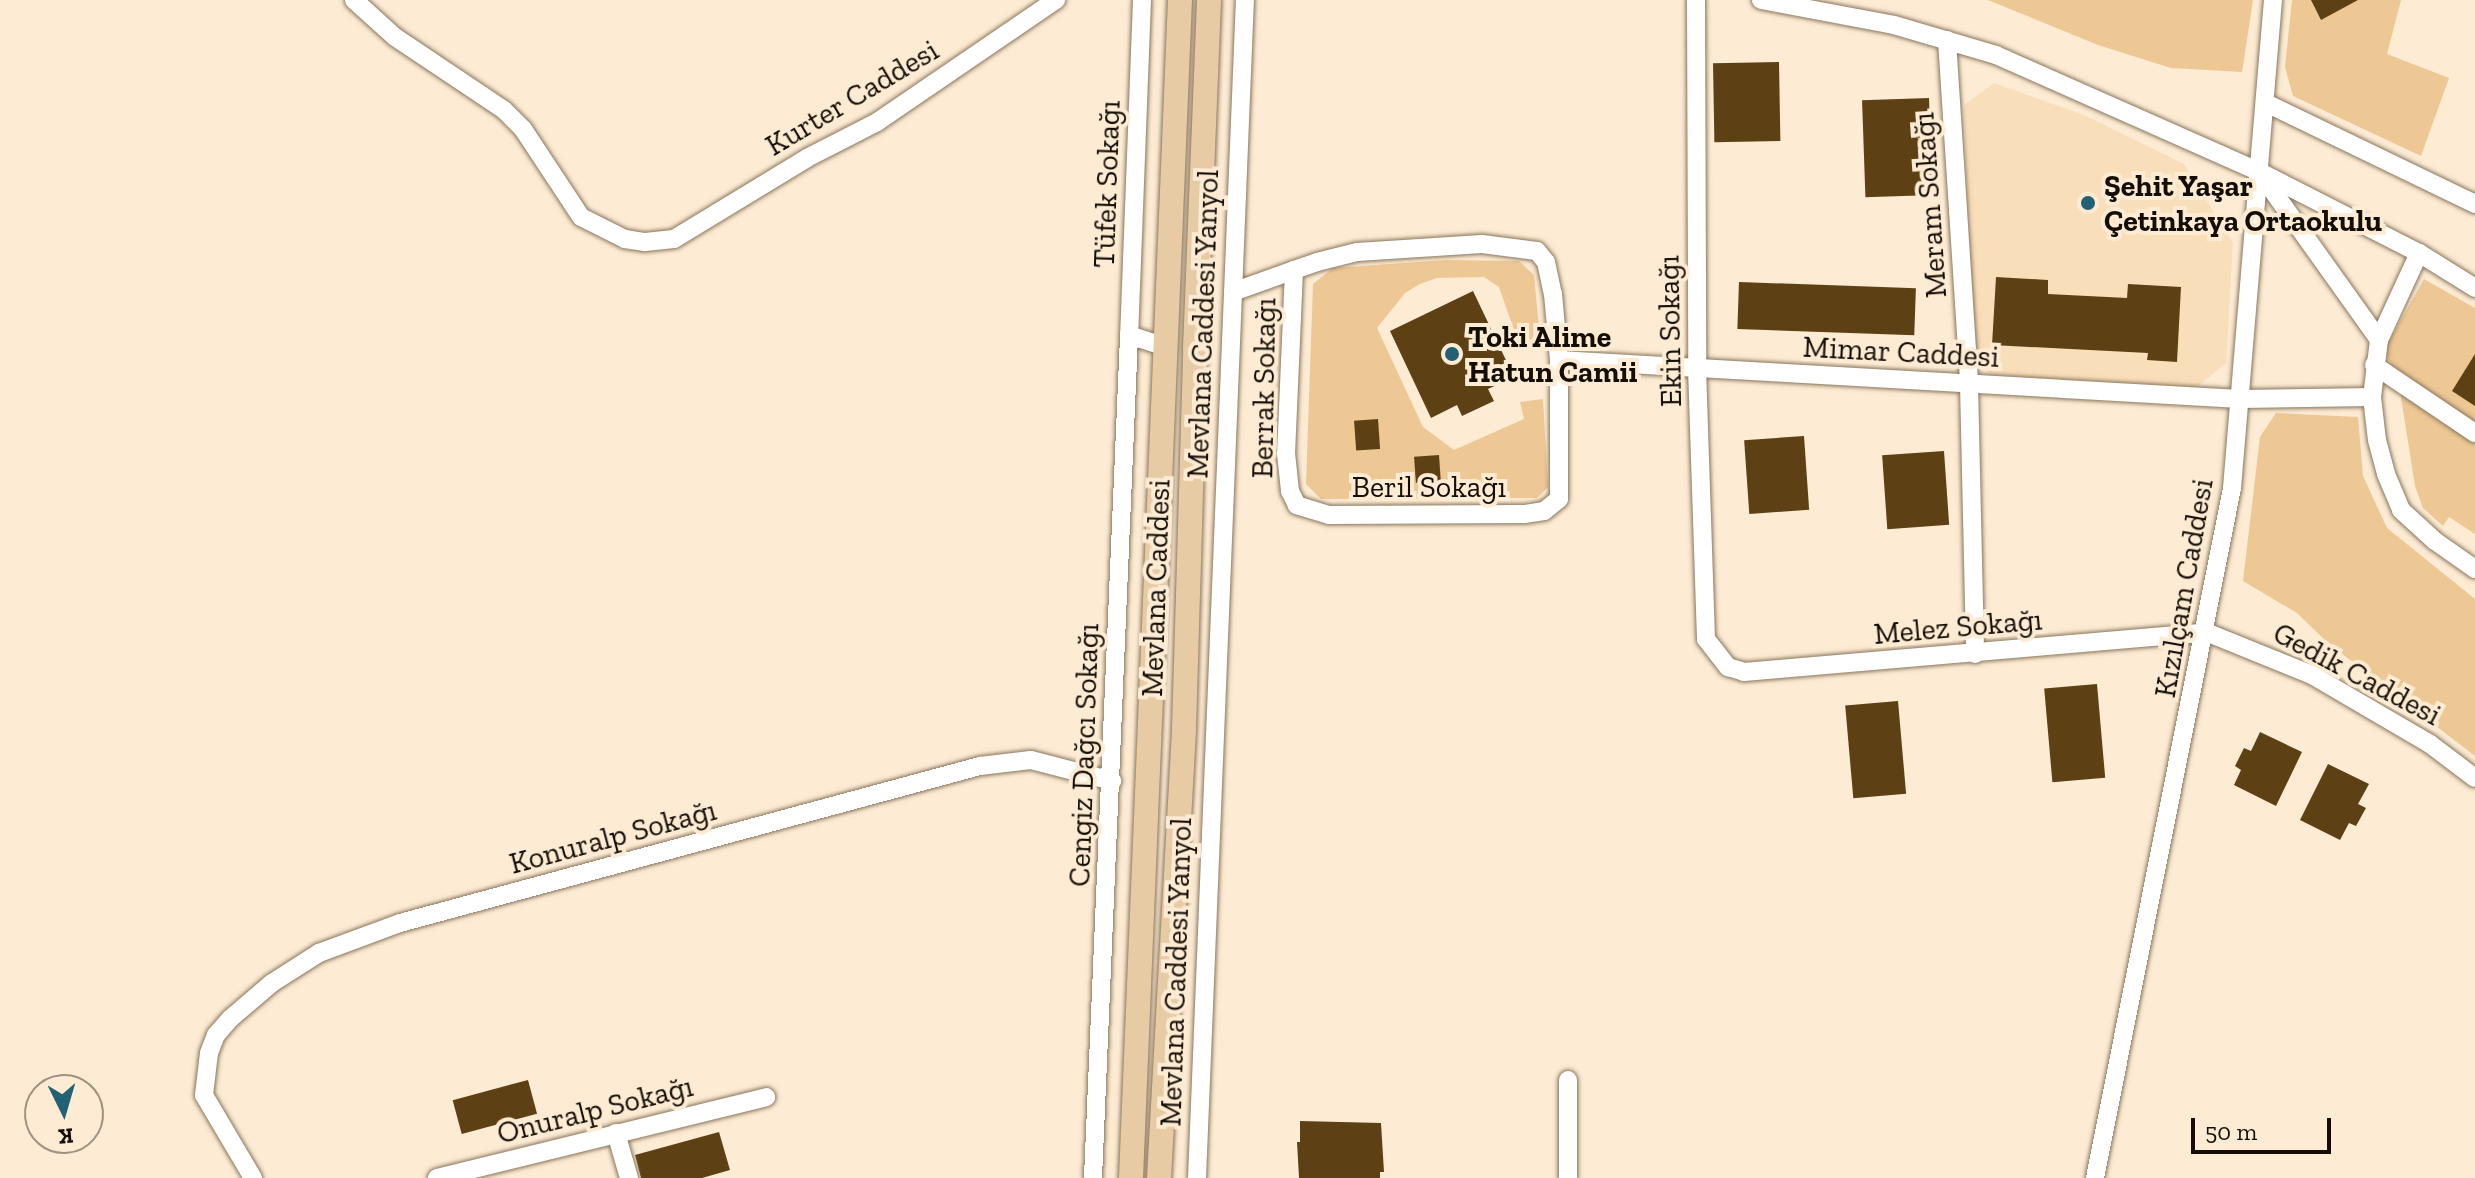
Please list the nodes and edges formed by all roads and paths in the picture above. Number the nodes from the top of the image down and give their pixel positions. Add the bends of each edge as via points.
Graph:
1 (354, 0) edge
2 (1056, 0) edge
3 (1142, 0) edge
4 (1180, 0) edge
5 (1209, 0) edge
6 (1245, 0) edge
7 (1696, 0) edge
8 (1761, 0) edge
9 (2273, 0) edge
10 (1947, 40) junction
11 (2266, 103) junction
12 (2258, 171) junction
13 (2475, 204) edge
14 (2419, 253) junction
15 (1294, 270) junction
16 (2475, 288) edge
17 (1233, 292) junction
18 (1129, 335) junction
19 (2379, 340) junction
20 (1163, 346) junction
21 (1559, 360) junction
22 (2374, 365) junction
23 (1697, 368) junction
24 (1969, 384) junction
25 (2372, 397) junction
26 (2240, 399) junction
27 (2475, 433) edge
28 (1297, 505) joint
29 (2475, 569) edge
30 (2206, 632) junction
31 (1975, 654) junction
32 (1719, 657) joint
33 (2475, 778) edge
34 (1112, 781) junction
35 (1568, 1080) dead end
36 (766, 1097) dead end
37 (616, 1133) junction
38 (253, 1178) edge
39 (437, 1178) edge
40 (629, 1178) edge
41 (1093, 1178) edge
42 (1131, 1178) edge
43 (1159, 1178) edge
44 (1197, 1178) edge
45 (1568, 1178) edge
46 (2095, 1178) edge

1 - 2 street, Kurter Caddesi via 395,37 504,110 523,129 581,217 625,239 674,239 896,110
3 - 18 street, Tüfek Sokağı
4 - 20 main road, Mevlana Caddesi
5 - 43 main road, Mevlana Caddesi via 1184,729
6 - 17 street, Mevlana Caddesi Yanyol
7 - 23 street, Ekin Sokağı
8 - 10 street
9 - 11 street, Kızılçam Caddesi
10 - 12 street via 1996,55
10 - 24 street, Meram Sokağı
11 - 12 street, Kızılçam Caddesi
11 - 13 street
12 - 14 street
12 - 19 street
12 - 26 street, Kızılçam Caddesi
14 - 16 street
14 - 19 street
15 - 17 street
15 - 21 street via 1357,252 1405,247 1482,244 1537,251 1550,274
15 - 28 street, Berrak Sokağı via 1286,454
17 - 44 street, Mevlana Caddesi Yanyol
18 - 20 street
18 - 34 street, Cengiz Dağcı Sokağı
19 - 22 street
20 - 42 main road, Mevlana Caddesi
21 - 23 street, Mimar Caddesi
21 - 28 street, Beril Sokağı via 1559,499 1544,511 1329,515
22 - 25 street
22 - 27 street
23 - 24 street, Mimar Caddesi
23 - 32 street, Ekin Sokağı via 1706,639
24 - 26 street, Mimar Caddesi
24 - 31 street, Meram Sokağı
25 - 26 street, Mimar Caddesi
25 - 29 street via 2386,474 2401,510
26 - 30 street, Kızılçam Caddesi via 2232,488
30 - 31 street, Melez Sokağı
30 - 33 street, Gedik Caddesi via 2312,675 2430,744
30 - 46 street, Kızılçam Caddesi
31 - 32 street, Melez Sokağı via 1744,672
34 - 38 street, Konuralp Sokağı via 1052,764 1010,760 370,933 299,965 231,1018 209,1053 204,1095
34 - 41 street, Cengiz Dağcı Sokağı
35 - 45 street
36 - 37 street, Onuralp Sokağı
37 - 39 street, Onuralp Sokağı
37 - 40 street

